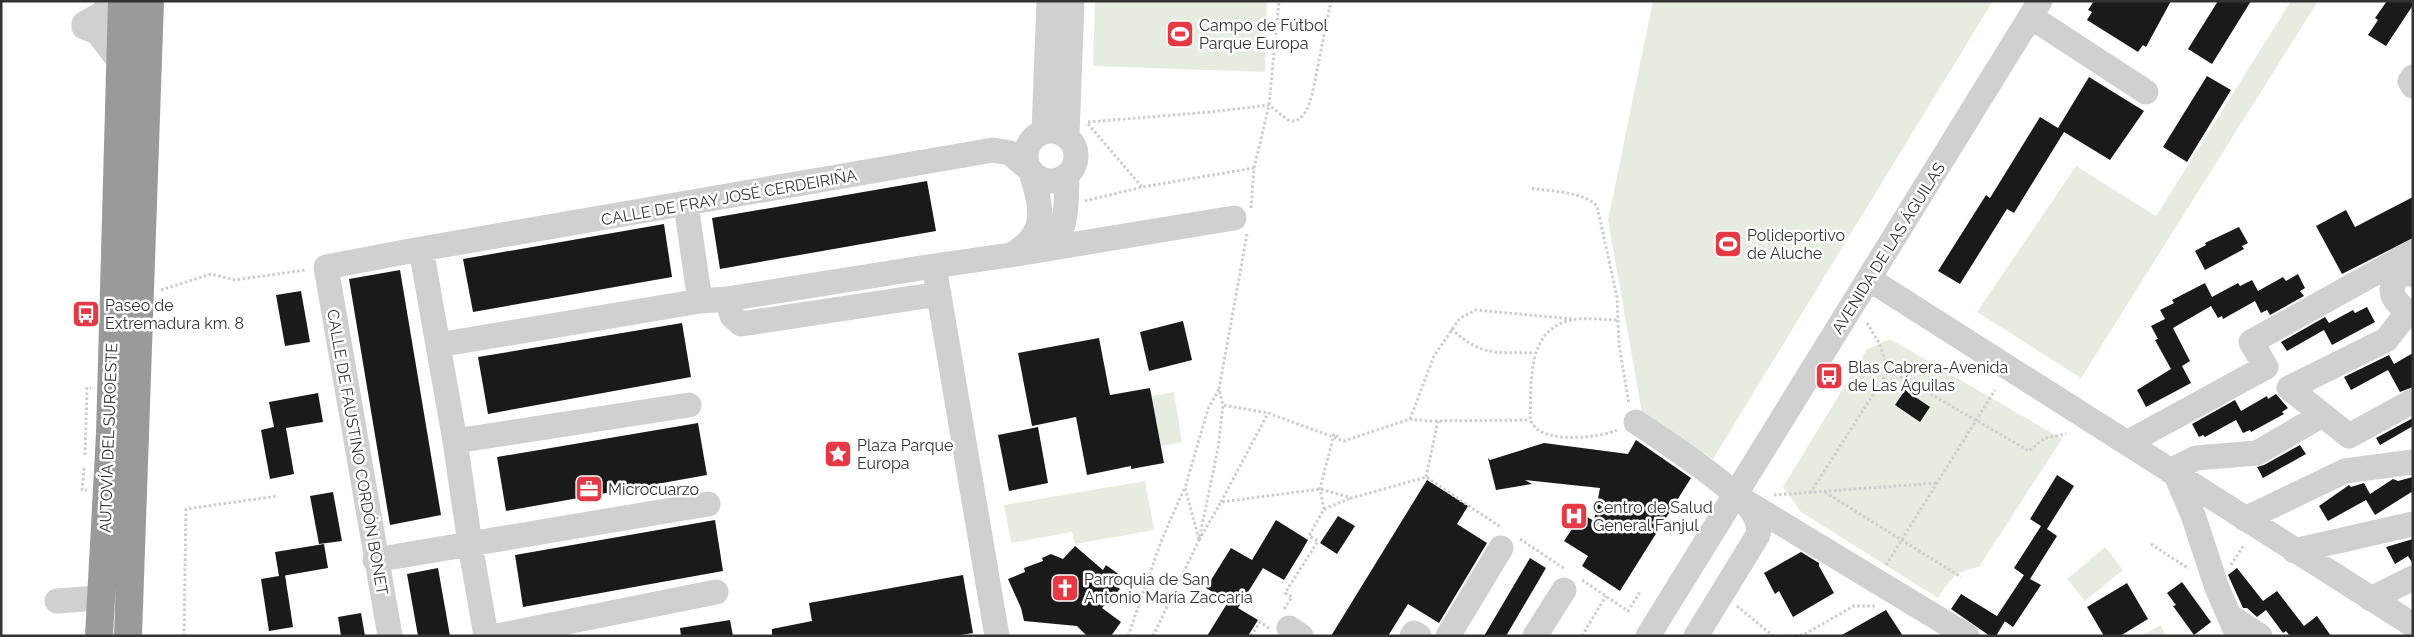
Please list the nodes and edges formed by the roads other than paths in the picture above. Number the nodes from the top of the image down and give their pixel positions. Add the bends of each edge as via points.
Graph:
1 (114, 1) edge
2 (122, 1) edge
3 (150, 1) edge
4 (1049, 1) edge
5 (1072, 1) edge
6 (2036, 9) edge
7 (120, 62) junction
8 (2413, 77) edge
9 (2413, 86) edge
10 (2146, 92) dead end
11 (1056, 133) junction
12 (1031, 171) junction
13 (1067, 175) junction
14 (686, 205) junction
15 (1244, 221) road end
16 (421, 249) junction
17 (1048, 249) junction
18 (2413, 252) edge
19 (1010, 256) junction
20 (934, 266) junction
21 (326, 267) joint
22 (2413, 274) edge
23 (1869, 279) junction
24 (939, 294) junction
25 (727, 299) junction
26 (700, 300) junction
27 (2410, 313) edge
28 (438, 345) junction
29 (2266, 367) junction
30 (2289, 388) junction
31 (2413, 402) edge
32 (689, 405) dead end
33 (2322, 415) junction
34 (1636, 422) road end
35 (2349, 436) junction
36 (456, 441) junction
37 (2127, 443) junction
38 (2413, 462) edge
39 (2387, 466) junction
40 (2173, 473) junction
41 (1740, 498) junction
42 (708, 504) dead end
43 (2245, 520) junction
44 (2413, 524) edge
45 (1509, 539) road end
46 (470, 544) junction
47 (2294, 551) junction
48 (376, 560) junction
49 (1564, 576) road end
50 (2413, 578) edge
51 (716, 592) dead end
52 (2371, 599) junction
53 (56, 601) dead end
54 (99, 623) edge
55 (2413, 625) edge
56 (2234, 626) edge
57 (128, 636) edge
58 (390, 636) edge
59 (486, 636) edge
60 (497, 636) edge
61 (997, 636) edge
62 (1412, 636) edge
63 (1419, 636) edge
64 (1448, 636) edge
65 (1535, 636) edge
66 (1648, 636) edge
67 (1696, 636) edge
68 (1967, 636) edge
69 (2260, 636) edge

1 - 7 street via 84,25 98,32
2 - 7 highway, AUTOVÍA DEL SUROESTE
3 - 57 highway, AUTOVÍA DEL SUROESTE
4 - 11 street
5 - 11 street
6 - 10 street
6 - 23 street, AVENIDA DE LAS ÁGUILAS
7 - 54 highway, AUTOVÍA DEL SUROESTE via 110,434
8 - 9 street via 2410,81
11 - 12 street via 1037,135 1027,147 1027,163
11 - 13 street via 1075,148 1077,155
12 - 13 street via 1053,181
12 - 14 street, CALLE DE FRAY JOSÉ CERDEIRIÑA via 1010,153 994,150
12 - 19 street via 1037,191 1040,227 1026,247
13 - 17 street via 1061,235
14 - 16 street, CALLE DE FRAY JOSÉ CERDEIRIÑA
14 - 26 street
15 - 17 street
16 - 21 street, CALLE DE FRAY JOSÉ CERDEIRIÑA
16 - 28 street
17 - 19 street
18 - 29 street via 2251,342
19 - 20 street
20 - 24 street
20 - 25 street
21 - 48 street, CALLE DE FAUSTINO CORDÓN BONET
22 - 27 street via 2400,274 2391,287 2397,303
23 - 37 street
23 - 41 street, AVENIDA DE LAS ÁGUILAS
24 - 25 street via 742,324 732,316
24 - 61 street
25 - 26 street
26 - 28 street
27 - 30 street via 2386,340
28 - 36 street
29 - 30 street
29 - 37 street
30 - 33 street
31 - 35 street
32 - 36 street
33 - 35 street
33 - 40 street via 2257,453 2196,458
34 - 41 street via 1712,474
35 - 39 street
36 - 46 street
37 - 40 street
38 - 39 street
39 - 43 street via 2345,471
40 - 43 street
40 - 56 street via 2193,515 2217,588
41 - 66 street, AVENIDA DE LAS ÁGUILAS
41 - 67 street via 1752,511 1758,535
41 - 68 street
42 - 46 street
43 - 47 street
44 - 47 street
45 - 64 street
46 - 48 street
46 - 59 street
47 - 52 street
48 - 58 street, CALLE DE FAUSTINO CORDÓN BONET
49 - 65 street
50 - 52 street
51 - 60 street
52 - 55 street
53 - 54 street
56 - 69 street
62 - 63 street via 1414,633

